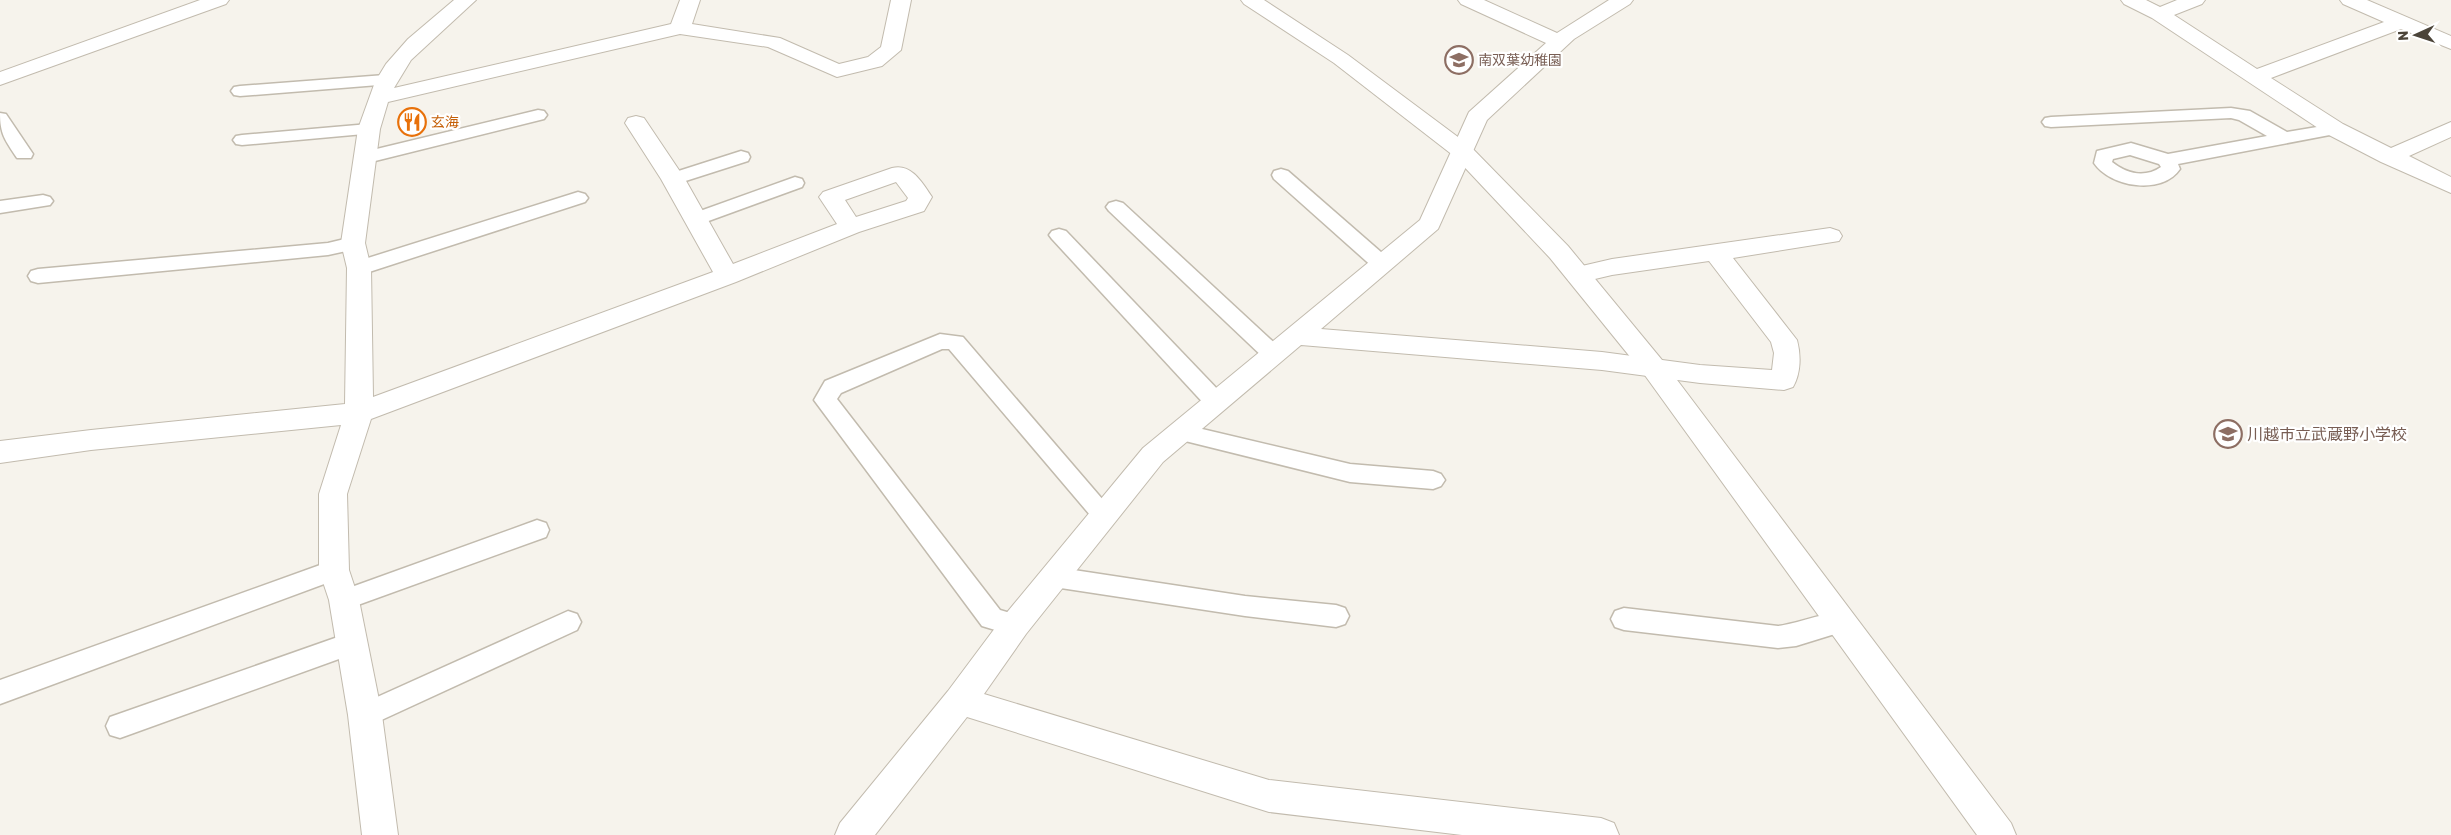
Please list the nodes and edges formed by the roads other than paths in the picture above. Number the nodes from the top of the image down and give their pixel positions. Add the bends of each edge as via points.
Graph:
1 (219, 0) edge
2 (466, 0) edge
3 (690, 0) edge
4 (901, 0) edge
5 (1250, 0) edge
6 (1468, 0) edge
7 (2131, 0) edge
8 (2195, 0) edge
9 (2350, 0) edge
10 (1610, 2) edge
11 (2159, 14) junction
12 (2399, 23) junction
13 (680, 28) junction
14 (1560, 42) junction
15 (2451, 43) edge
16 (2254, 77) junction
17 (0, 79) edge
18 (382, 89) junction
19 (240, 91) dead end
20 (538, 115) dead end
21 (0, 118) edge
22 (2051, 122) dead end
23 (636, 123) dead end
24 (2335, 128) junction
25 (369, 129) junction
26 (2451, 129) edge
27 (2284, 138) junction
28 (242, 140) dead end
29 (1462, 151) junction
30 (24, 154) dead end
31 (366, 157) junction
32 (741, 157) dead end
33 (2389, 157) junction
34 (2168, 160) dead end
35 (1281, 176) dead end
36 (674, 178) junction
37 (795, 184) dead end
38 (2451, 186) edge
39 (578, 198) dead end
40 (43, 201) dead end
41 (0, 207) edge
42 (1116, 207) dead end
43 (696, 219) junction
44 (852, 227) dead end
45 (1059, 235) dead end
46 (1830, 236) dead end
47 (353, 243) junction
48 (1716, 253) junction
49 (1382, 264) junction
50 (359, 268) junction
51 (38, 276) dead end
52 (727, 276) junction
53 (1578, 276) junction
54 (1296, 336) junction
55 (1272, 354) junction
56 (1653, 367) junction
57 (1215, 401) junction
58 (359, 413) junction
59 (1181, 432) junction
60 (0, 452) edge
61 (1433, 480) dead end
62 (1104, 515) junction
63 (537, 530) dead end
64 (334, 570) junction
65 (1054, 577) junction
66 (344, 600) junction
67 (1336, 616) dead end
68 (1624, 619) dead end
69 (1842, 621) junction
70 (568, 622) dead end
71 (1015, 625) junction
72 (352, 643) junction
73 (0, 692) edge
74 (960, 701) junction
75 (365, 715) junction
76 (120, 726) dead end
77 (380, 835) edge
78 (853, 835) edge
79 (1601, 835) edge
80 (1998, 835) edge

1 - 17 street
2 - 18 street via 398,60
3 - 13 street
4 - 13 street via 891,50 875,62 837,71 773,42
5 - 29 street via 1341,59
6 - 14 street
7 - 11 street
8 - 11 street
9 - 12 street
10 - 14 street
11 - 16 street
12 - 15 street
12 - 16 street
13 - 18 street
14 - 29 street via 1477,117
16 - 24 street
18 - 19 lane
18 - 25 street
20 - 31 lane
21 - 30 lane
22 - 27 lane via 2231,113 2244,115
23 - 36 street
24 - 27 lane
24 - 33 street
25 - 28 lane
25 - 31 street
26 - 33 street
27 - 34 lane
29 - 49 street via 1430,224
29 - 53 street
31 - 47 street
32 - 36 lane
33 - 38 street
35 - 49 lane
36 - 43 street
37 - 43 lane
39 - 50 lane
40 - 41 lane
42 - 55 lane
43 - 52 street
44 - 52 street
45 - 57 lane
46 - 48 street
47 - 50 street
47 - 51 lane
48 - 53 street via 1612,267
48 - 56 street via 1784,340 1787,353 1784,380
49 - 54 street
50 - 58 street
52 - 58 street
53 - 56 street
54 - 55 street
54 - 56 street
55 - 57 street
56 - 69 street
57 - 59 street
58 - 60 street
58 - 64 street via 333,494
59 - 61 lane via 1350,473
59 - 62 street via 1153,455
62 - 65 street
62 - 71 lane via 956,342 940,342 833,387 825,400 991,618
63 - 66 lane
64 - 66 street
64 - 73 lane
65 - 67 lane via 1245,606
65 - 71 street
66 - 72 street
68 - 69 lane via 1778,637
69 - 80 street
70 - 75 lane
71 - 74 street
72 - 75 street
72 - 76 lane
74 - 78 street
74 - 79 street via 1269,796
75 - 77 street

